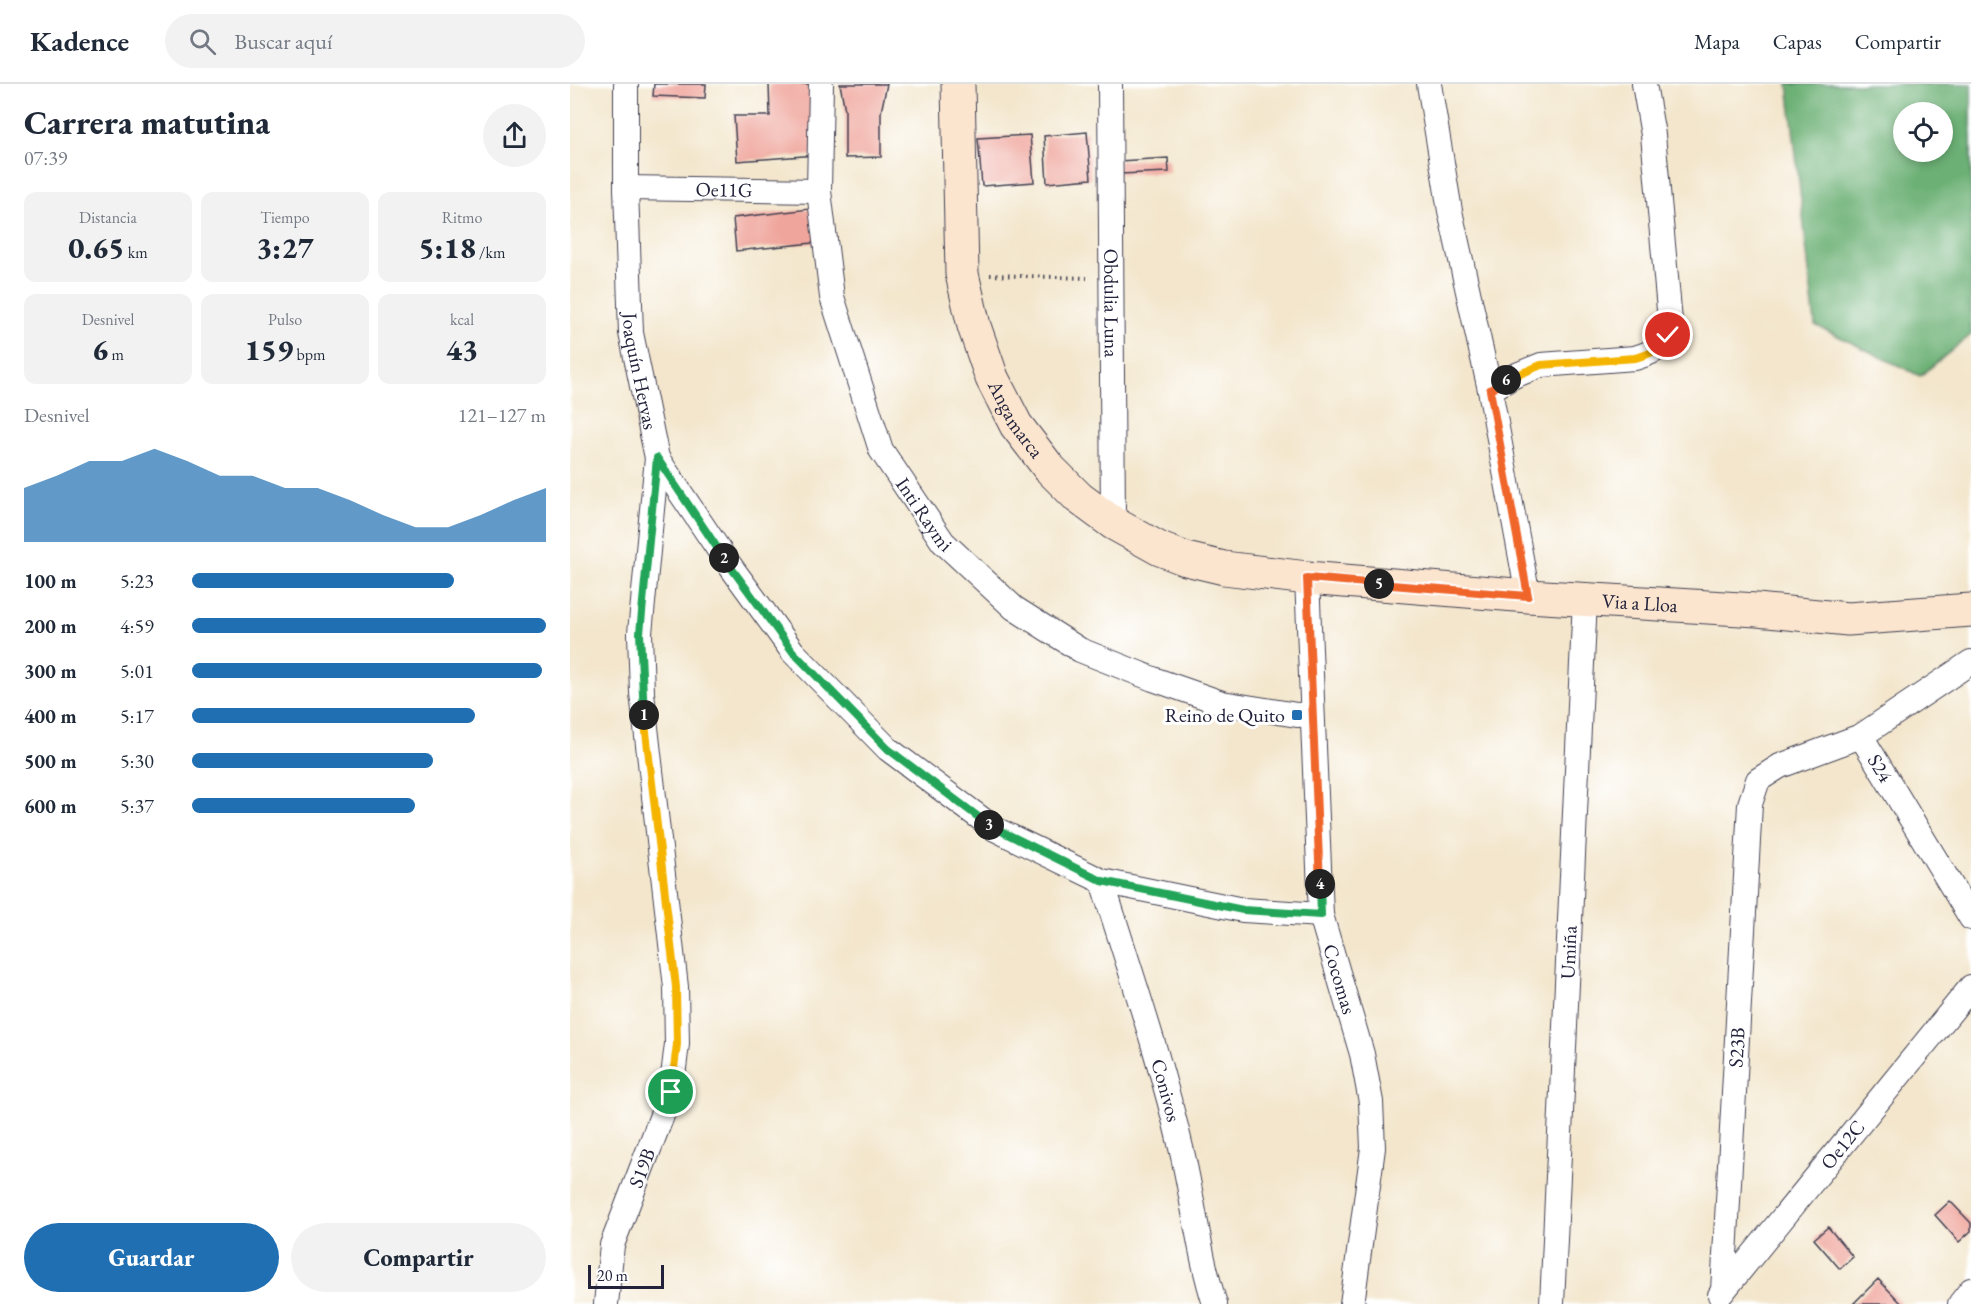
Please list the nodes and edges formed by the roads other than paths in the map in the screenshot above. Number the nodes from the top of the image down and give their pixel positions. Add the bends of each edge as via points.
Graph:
1 (626, 84) edge
2 (821, 84) edge
3 (958, 84) edge
4 (1110, 84) edge
5 (1429, 84) edge
6 (1644, 84) edge
7 (626, 188) junction
8 (819, 191) junction
9 (1490, 390) junction
10 (657, 458) junction
11 (1113, 523) junction
12 (1307, 578) junction
13 (1528, 596) junction
14 (1586, 599) junction
15 (1971, 610) edge
16 (1971, 662) edge
17 (1312, 714) junction
18 (1861, 736) junction
19 (1750, 804) joint
20 (1102, 881) junction
21 (1321, 915) junction
22 (1971, 918) edge
23 (1971, 987) edge
24 (1971, 1290) edge
25 (1718, 1297) edge
26 (606, 1304) edge
27 (1215, 1304) edge
28 (1352, 1304) edge
29 (1552, 1304) edge
30 (1960, 1304) edge

1 - 7 street, Joaquín Hervas
2 - 8 street, Inti Raymi
3 - 11 street, Angamarca via 962,274 992,378 1016,425 1049,468 1079,498
4 - 11 street, Obdulia Luna
5 - 9 street via 1450,212
6 - 9 street via 1653,135 1670,321 1668,335 1661,347 1650,354 1541,365
7 - 8 street, Oe11G
7 - 10 street, Joaquín Hervas via 631,333
8 - 17 street, Inti Raymi via 832,297 881,450 943,542 1014,608 1080,650 1222,703
9 - 13 street
10 - 20 street, Joaquín Hervas via 793,652 888,749 995,830
10 - 26 street, S19B via 640,645 642,693 676,987 677,1044 671,1092 612,1245
11 - 12 street, Angamarca via 1186,559
12 - 13 street, Via a Lloa
12 - 17 street, Cocomas
13 - 14 street, Via a Lloa
14 - 15 street, Via a Lloa via 1848,619
14 - 29 street, Umiña
16 - 18 street
17 - 21 street, Cocomas
18 - 19 street, S24 via 1780,766 1758,780
18 - 22 street, S24
19 - 25 street, S23B
20 - 21 street, Joaquín Hervas via 1243,910
20 - 27 street, Conivos via 1165,1083 1206,1279
21 - 28 street, Cocomas via 1362,1054 1371,1102 1373,1148
23 - 25 street, Oe12C
24 - 30 street

